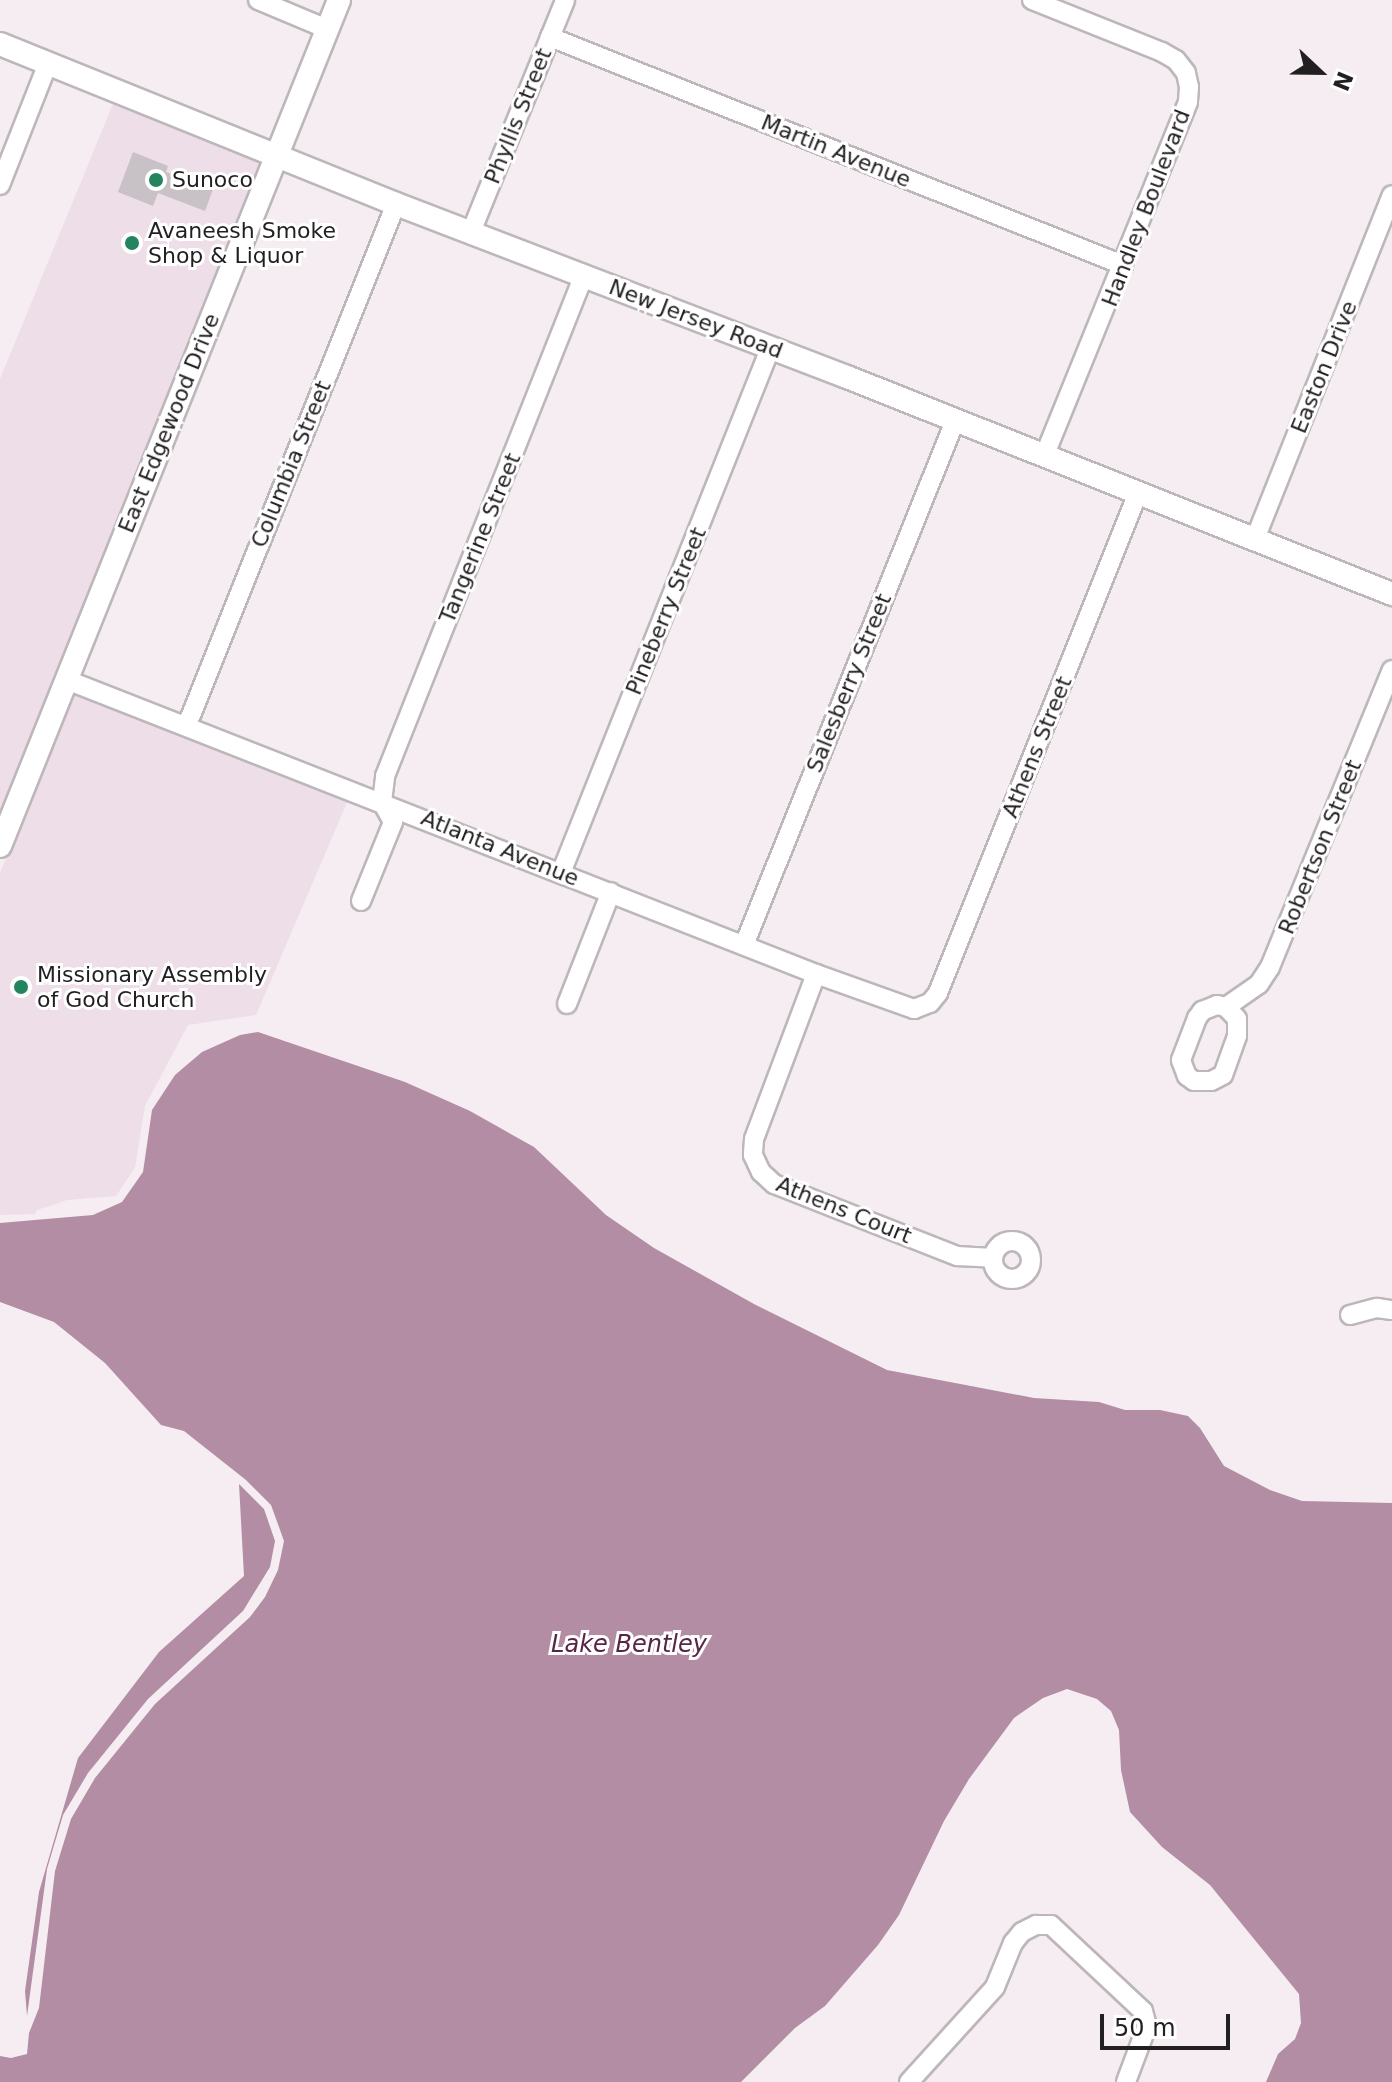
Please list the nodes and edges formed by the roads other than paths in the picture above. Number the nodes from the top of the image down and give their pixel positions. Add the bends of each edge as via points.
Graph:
1 (258, 0) edge
2 (339, 0) edge
3 (565, 0) edge
4 (1032, 0) edge
5 (327, 29) junction
6 (550, 37) junction
7 (0, 44) edge
8 (48, 63) junction
9 (277, 155) junction
10 (0, 185) edge
11 (1392, 195) edge
12 (396, 204) junction
13 (471, 232) junction
14 (1123, 265) junction
15 (584, 275) junction
16 (770, 349) junction
17 (955, 421) junction
18 (1045, 455) junction
19 (1138, 493) junction
20 (1255, 539) junction
21 (1392, 594) edge
22 (1392, 670) edge
23 (67, 680) junction
24 (187, 725) junction
25 (382, 802) junction
26 (0, 846) edge
27 (561, 873) junction
28 (611, 892) junction
29 (361, 901) dead end
30 (744, 945) junction
31 (816, 974) junction
32 (932, 1000) joint
33 (567, 1004) dead end
34 (1226, 1007) dead end
35 (993, 1258) dead end
36 (1392, 1310) edge
37 (1350, 1315) dead end
38 (909, 2082) edge
39 (1126, 2082) edge

1 - 5 street
2 - 5 street, East Edgewood Drive
3 - 6 street, Phyllis Street
4 - 14 street, Handley Boulevard via 1162,52 1186,73 1188,102
5 - 9 street, East Edgewood Drive
6 - 13 street, Phyllis Street
6 - 14 street, Martin Avenue
7 - 8 street, New Jersey Road
8 - 9 street, New Jersey Road
8 - 10 street
9 - 12 street, New Jersey Road
9 - 23 street, East Edgewood Drive
11 - 20 street, Easton Drive
12 - 13 street, New Jersey Road
12 - 24 street, Columbia Street
13 - 15 street, New Jersey Road
14 - 18 street, Handley Boulevard
15 - 16 street, New Jersey Road
15 - 25 street, Tangerine Street via 385,776
16 - 17 street, New Jersey Road
16 - 27 street, Pineberry Street
17 - 18 street, New Jersey Road
17 - 30 street, Salesberry Street
18 - 19 street, New Jersey Road
19 - 20 street, New Jersey Road
19 - 32 street, Athens Street
20 - 21 street, New Jersey Road
22 - 34 street, Robertson Street via 1270,967 1259,984
23 - 24 street, Atlanta Avenue
23 - 26 street, East Edgewood Drive
24 - 25 street, Atlanta Avenue
25 - 27 street, Atlanta Avenue
25 - 29 street, Tangerine Street via 393,822
27 - 28 street, Atlanta Avenue
28 - 30 street, Atlanta Avenue
28 - 33 street
30 - 31 street, Atlanta Avenue
31 - 32 street, Atlanta Avenue via 914,1009
31 - 35 street, Athens Court via 757,1126 753,1155 761,1172 774,1184 957,1256
36 - 37 street
38 - 39 street via 995,1987 1022,1932 1051,1925 1143,2011 1147,2026

